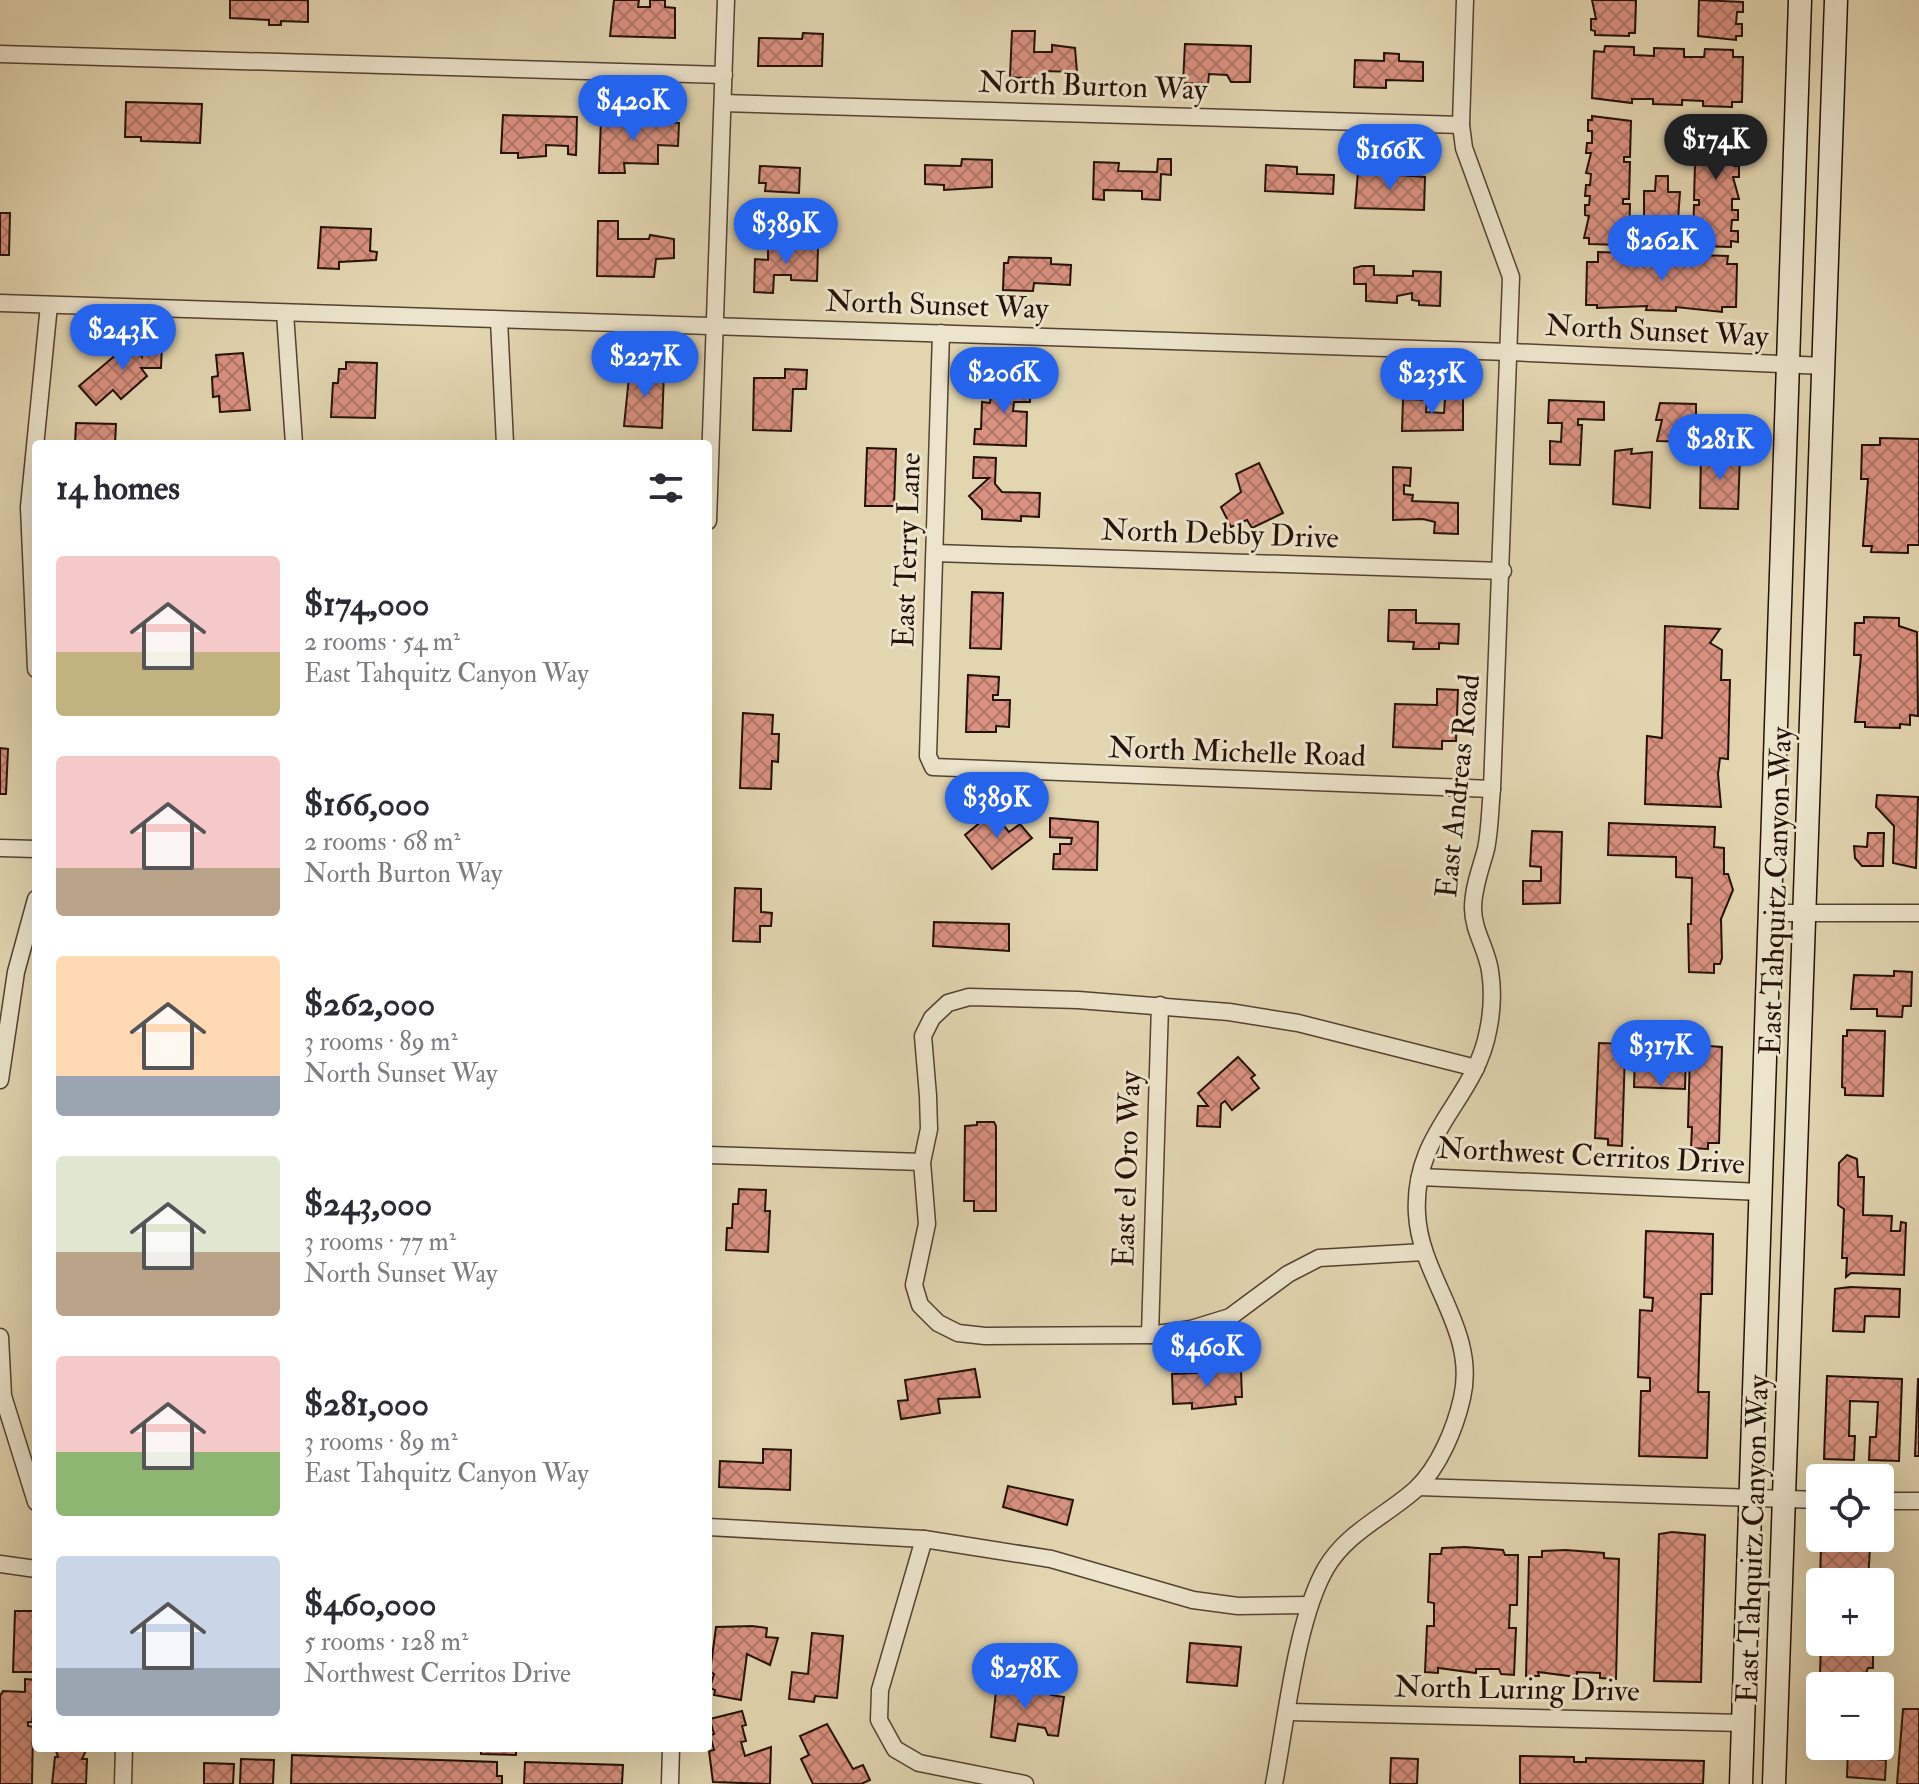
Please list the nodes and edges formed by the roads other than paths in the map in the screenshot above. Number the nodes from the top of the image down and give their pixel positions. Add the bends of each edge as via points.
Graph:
1 (726, 0) edge
2 (1465, 0) edge
3 (1800, 0) edge
4 (1836, 0) edge
5 (0, 54) edge
6 (724, 75) junction
7 (723, 103) junction
8 (1461, 125) junction
9 (0, 303) edge
10 (49, 305) junction
11 (285, 313) junction
12 (499, 320) junction
13 (716, 325) junction
14 (941, 333) junction
15 (1510, 352) junction
16 (1789, 365) junction
17 (1825, 366) junction
18 (36, 440) edge
19 (294, 440) edge
20 (505, 440) edge
21 (711, 440) edge
22 (32, 477) edge
23 (935, 553) junction
24 (1503, 571) junction
25 (32, 576) edge
26 (933, 767) joint
27 (1492, 789) junction
28 (0, 848) edge
29 (32, 849) edge
30 (1770, 913) junction
31 (1919, 913) edge
32 (32, 914) edge
33 (1805, 914) junction
34 (1160, 1005) junction
35 (1476, 1068) junction
36 (0, 1080) edge
37 (712, 1155) edge
38 (922, 1162) junction
39 (1420, 1177) junction
40 (1761, 1192) junction
41 (1424, 1252) junction
42 (1150, 1335) junction
43 (0, 1337) edge
44 (1418, 1487) junction
45 (32, 1489) edge
46 (1750, 1498) junction
47 (1784, 1499) junction
48 (1806, 1500) edge
49 (1894, 1501) edge
50 (1919, 1501) edge
51 (712, 1527) edge
52 (924, 1539) junction
53 (0, 1564) edge
54 (32, 1568) edge
55 (1309, 1605) junction
56 (1289, 1712) junction
57 (1743, 1723) junction
58 (124, 1752) edge
59 (671, 1752) edge
60 (123, 1784) edge
61 (670, 1784) edge
62 (1025, 1784) edge
63 (1274, 1784) edge
64 (1741, 1784) edge
65 (1774, 1784) edge

1 - 6 street
2 - 8 street, East Andreas Road
3 - 16 main road, East Tahquitz Canyon Way
4 - 17 main road, East Tahquitz Canyon Way
5 - 6 street
6 - 7 street
7 - 8 street, North Burton Way
7 - 13 street
8 - 15 street, East Andreas Road via 1464,148 1511,277
9 - 10 street, North Sunset Way
10 - 11 street, North Sunset Way
10 - 18 street
11 - 12 street, North Sunset Way
11 - 19 street
12 - 13 street, North Sunset Way
12 - 20 street
13 - 14 street, North Sunset Way
13 - 21 street
14 - 15 street, North Sunset Way
14 - 23 street, East Terry Lane
15 - 16 street, North Sunset Way
15 - 24 street, East Andreas Road
16 - 17 street, North Sunset Way
16 - 30 main road, East Tahquitz Canyon Way
17 - 33 main road, East Tahquitz Canyon Way
22 - 25 street
23 - 24 street, North Debby Drive
23 - 26 street, East Terry Lane via 928,756
24 - 27 street, East Andreas Road
26 - 27 street, North Michelle Road
27 - 35 street, East Andreas Road via 1487,845 1473,905 1474,928 1490,969 1491,1001 1488,1033
28 - 29 street
30 - 33 street
30 - 40 main road, East Tahquitz Canyon Way
31 - 33 street
32 - 36 street via 16,972
33 - 47 main road, East Tahquitz Canyon Way
34 - 35 street via 1298,1023
34 - 38 street via 969,997 948,1003 923,1036 929,1129
34 - 42 street, East el Oro Way
35 - 39 street, East Andreas Road via 1426,1150
37 - 38 street
38 - 42 street via 927,1224 914,1285 920,1305 938,1323 958,1333 985,1336
39 - 40 street, Northwest Cerritos Drive
39 - 41 street, East Andreas Road via 1417,1213
40 - 46 main road, East Tahquitz Canyon Way
41 - 42 street via 1319,1258 1230,1317
41 - 44 street, East Andreas Road via 1457,1326 1464,1359 1463,1397 1444,1449
43 - 45 street via 3,1396
44 - 46 street
44 - 55 street, East Andreas Road via 1347,1541
46 - 47 street
46 - 57 main road, East Tahquitz Canyon Way
47 - 48 street
47 - 65 main road, East Tahquitz Canyon Way
49 - 50 street
51 - 52 street
52 - 55 street via 1051,1559 1193,1600 1238,1606
52 - 62 street via 880,1690 879,1720 895,1749 919,1763
53 - 54 street
55 - 56 street, East Andreas Road
56 - 57 street, North Luring Drive
56 - 63 street, East Andreas Road
57 - 64 main road, East Tahquitz Canyon Way
58 - 60 street
59 - 61 street

